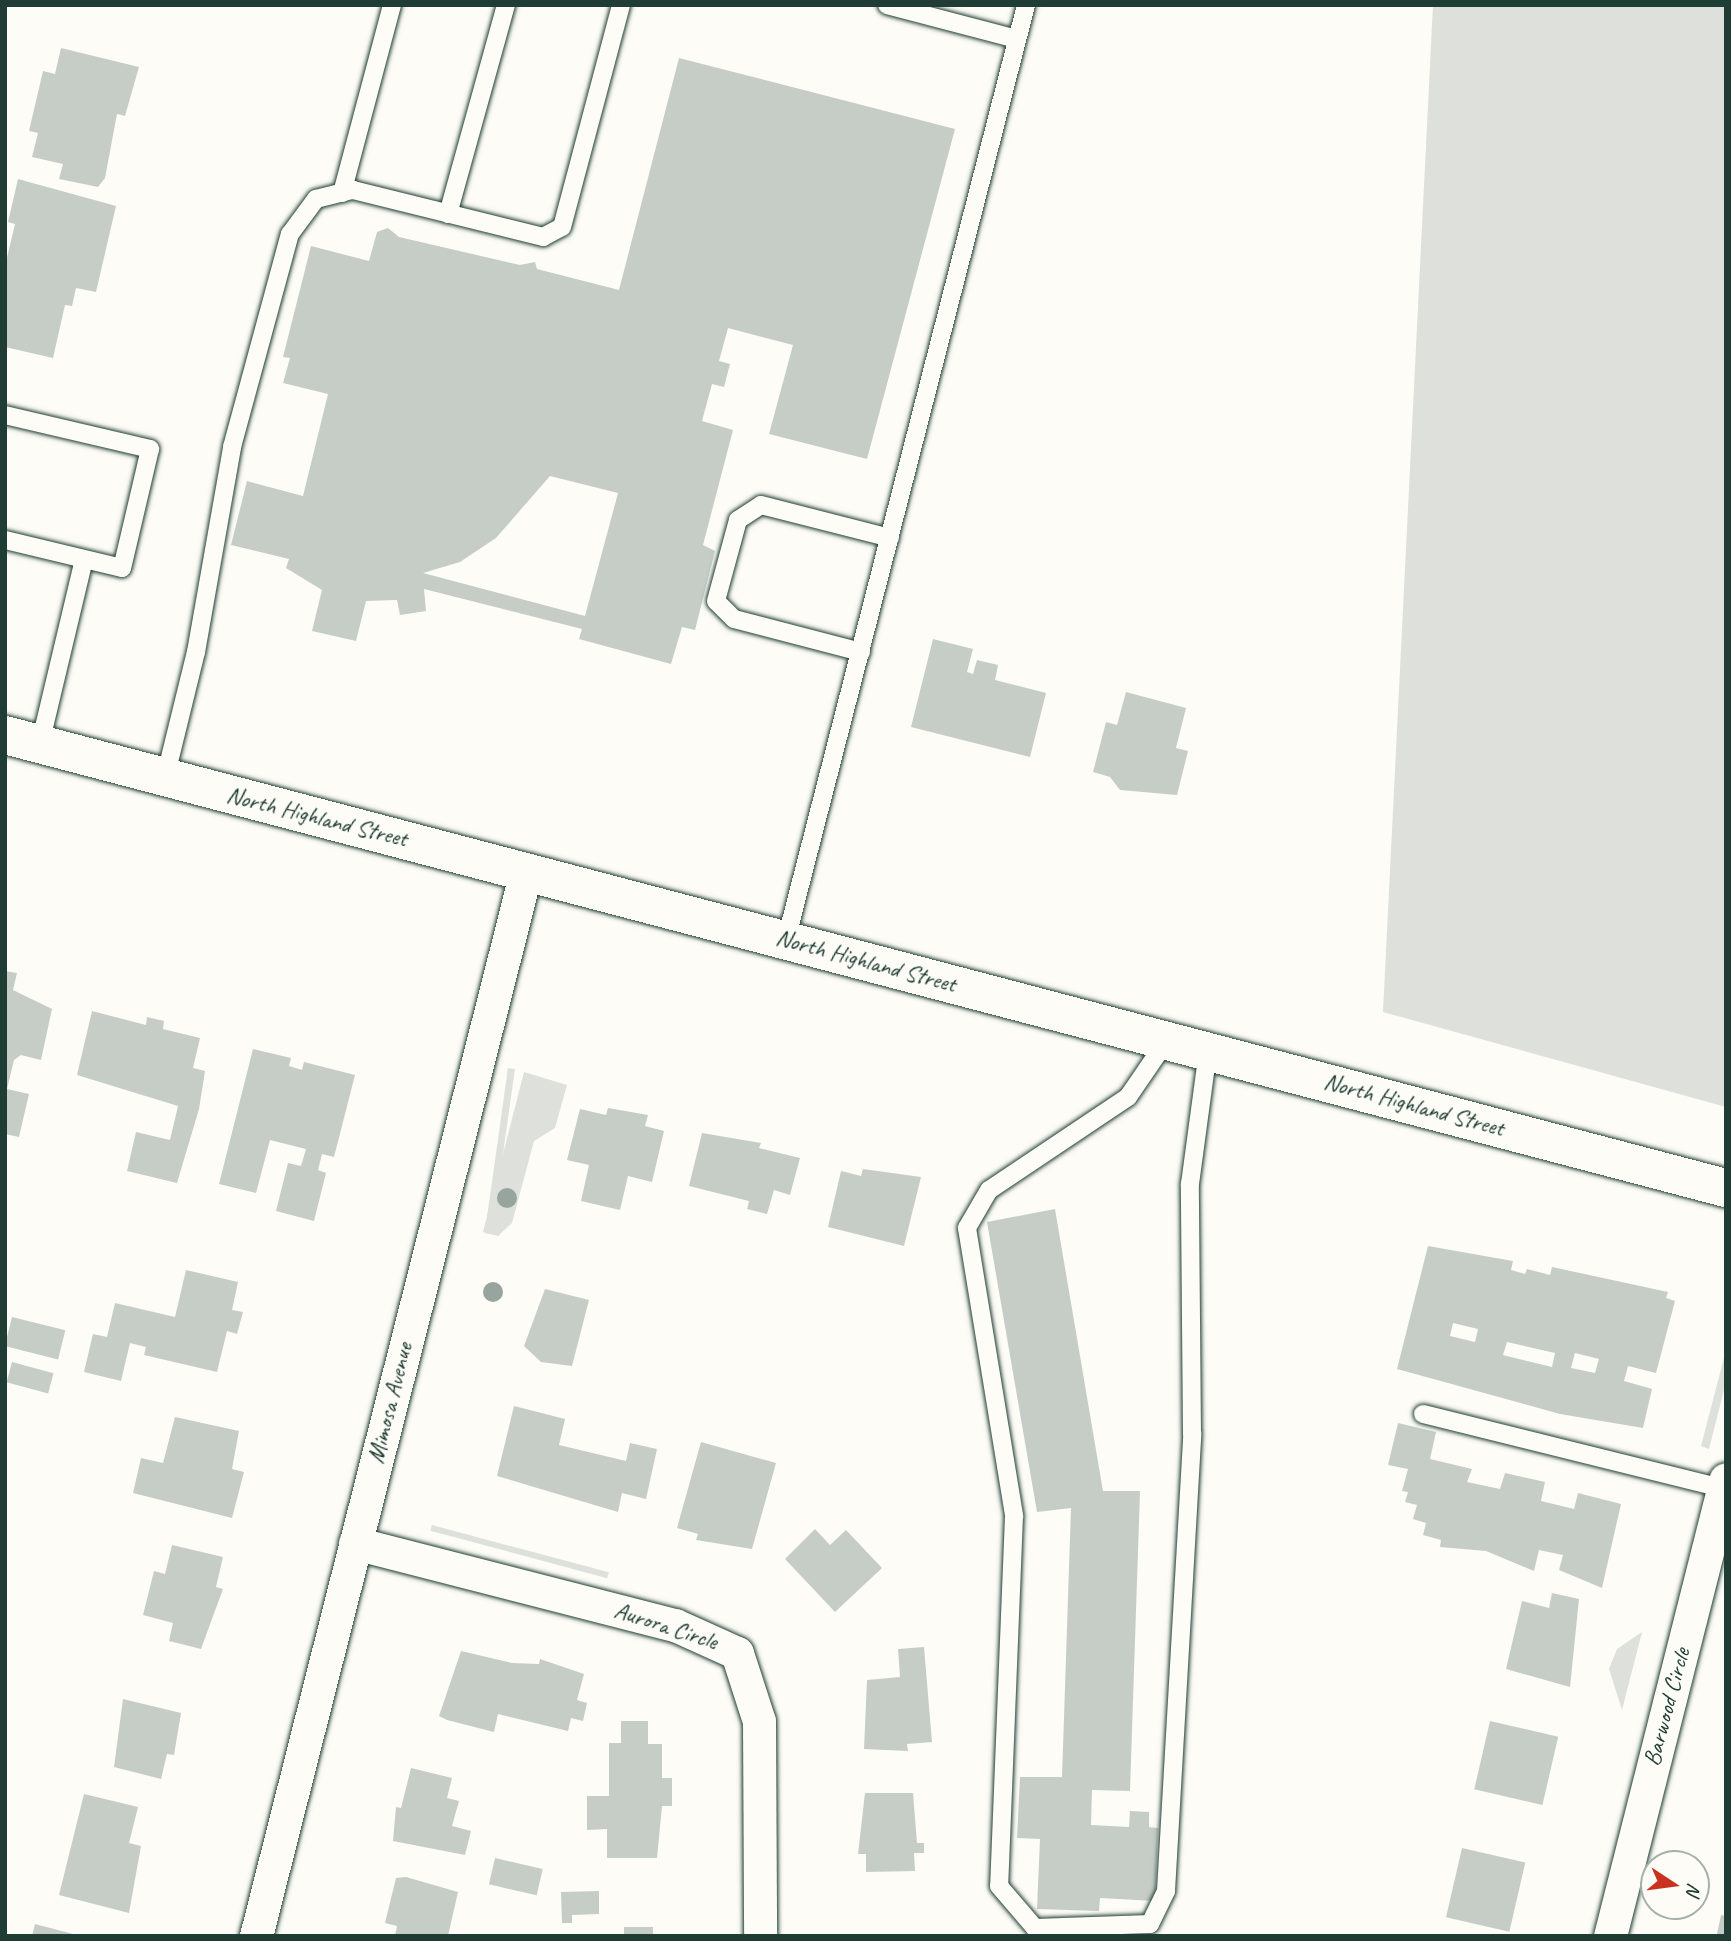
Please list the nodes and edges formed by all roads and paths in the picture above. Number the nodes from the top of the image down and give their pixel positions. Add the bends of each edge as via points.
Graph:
1 (392, 5) edge
2 (506, 5) edge
3 (621, 5) edge
4 (887, 5) edge
5 (1026, 5) edge
6 (1017, 39) junction
7 (342, 193) junction
8 (448, 214) junction
9 (5, 415) edge
10 (890, 538) junction
11 (5, 540) edge
12 (84, 560) junction
13 (861, 652) junction
14 (23, 739) edge
15 (165, 778) junction
16 (526, 871) junction
17 (786, 940) junction
18 (1167, 1040) junction
19 (1208, 1051) junction
20 (1726, 1188) edge
21 (1423, 1414) dead end
22 (1724, 1484) edge
23 (355, 1543) junction
24 (256, 1936) edge
25 (760, 1936) edge
26 (1610, 1936) edge

1 - 7 lane
2 - 8 lane
3 - 8 lane via 562,226 543,237
4 - 6 lane
5 - 6 lane
6 - 10 lane
7 - 8 lane via 353,190
7 - 15 lane via 316,199 290,234 232,447 196,652
9 - 12 lane via 150,449 122,568
10 - 13 lane
10 - 13 lane via 761,505 738,520 716,601 734,619
11 - 12 lane
12 - 14 lane
13 - 17 lane
14 - 15 main road, North Highland Street
15 - 16 main road, North Highland Street
16 - 17 main road, North Highland Street
16 - 23 street, Mimosa Avenue
17 - 18 main road, North Highland Street
18 - 19 main road, North Highland Street
18 - 19 lane via 1128,1097 989,1190 967,1228 1014,1516 999,1886 1035,1928 1150,1924 1166,1891 1192,1434 1190,1184
19 - 20 main road, North Highland Street
21 - 22 lane
22 - 26 street, Barwood Circle
23 - 24 street, Mimosa Avenue
23 - 25 street, Aurora Circle via 675,1625 737,1653 759,1721

